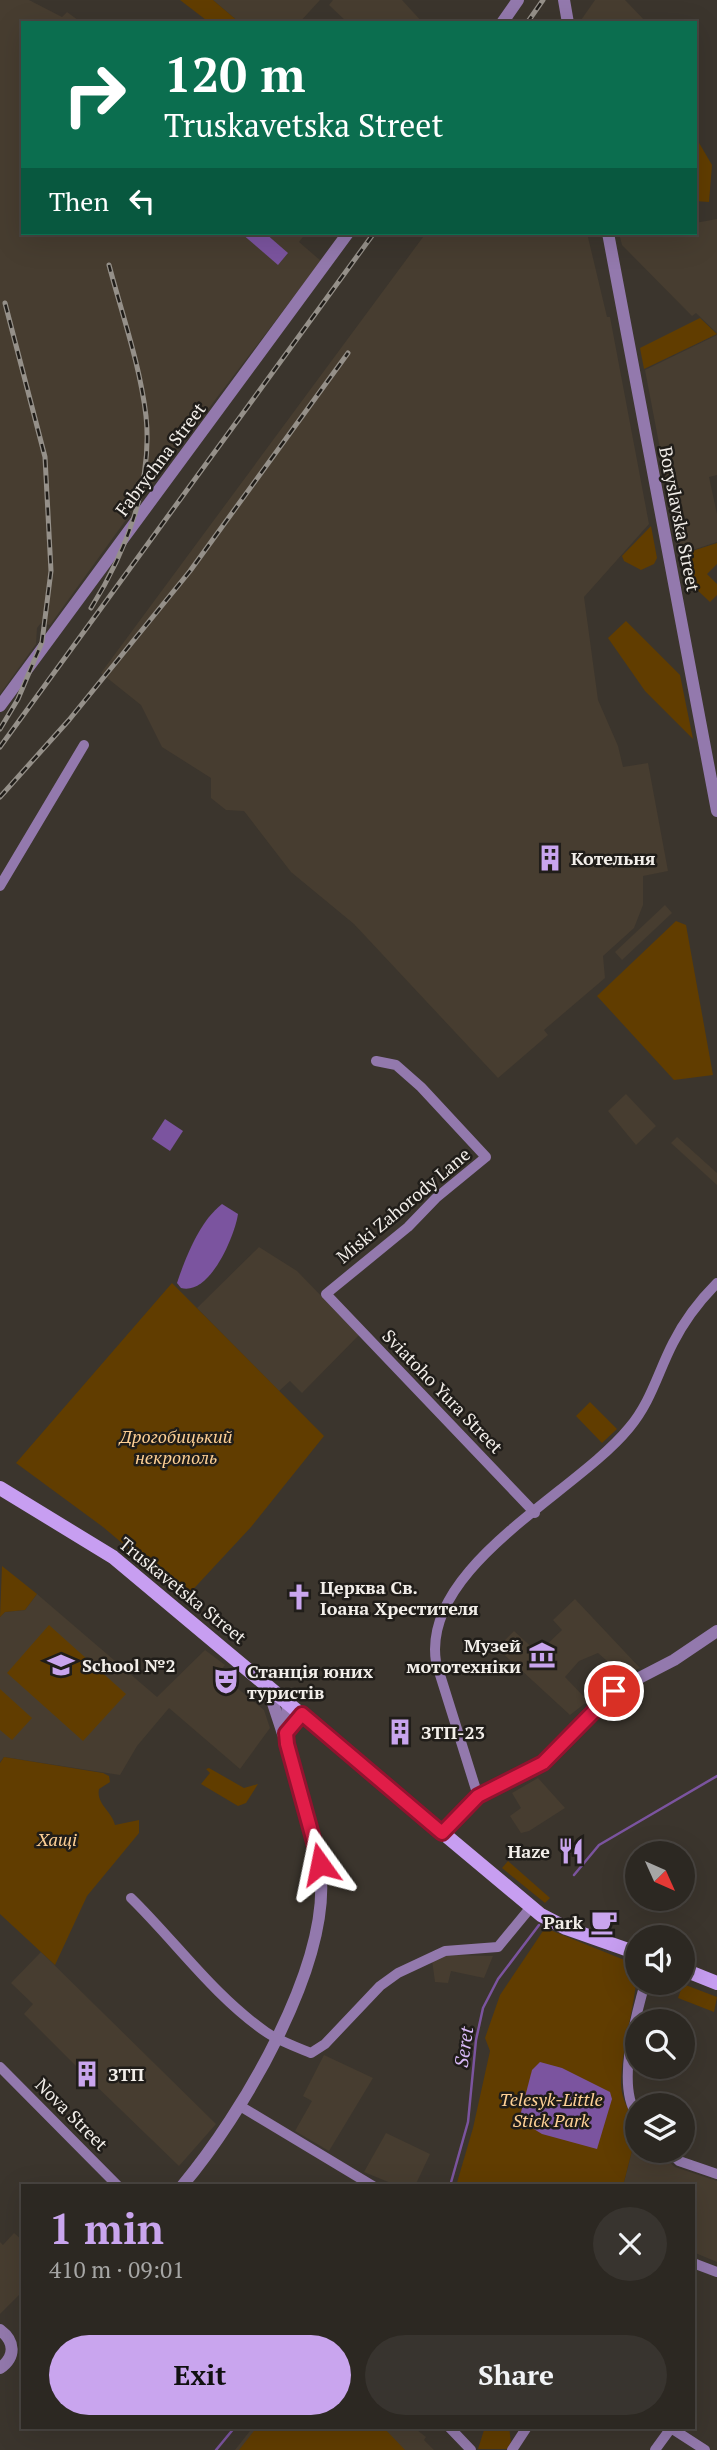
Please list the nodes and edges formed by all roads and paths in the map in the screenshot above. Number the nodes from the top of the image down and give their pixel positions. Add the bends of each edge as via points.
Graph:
1 (518, 0) edge
2 (564, 0) edge
3 (503, 21) edge
4 (568, 21) edge
5 (347, 235) edge
6 (608, 235) edge
7 (0, 706) edge
8 (84, 745) dead end
9 (717, 811) edge
10 (0, 886) edge
11 (376, 1061) dead end
12 (717, 1283) edge
13 (326, 1294) joint
14 (0, 1488) edge
15 (534, 1513) junction
16 (717, 1631) edge
17 (267, 1684) junction
18 (288, 1702) junction
19 (302, 1714) junction
20 (286, 1738) junction
21 (478, 1796) junction
22 (442, 1833) junction
23 (131, 1898) dead end
24 (541, 1914) junction
25 (625, 1948) edge
26 (695, 1974) edge
27 (717, 1983) edge
28 (642, 1995) edge
29 (276, 2038) junction
30 (0, 2067) edge
31 (628, 2093) edge
32 (240, 2106) junction
33 (685, 2163) edge
34 (717, 2174) edge
35 (116, 2184) edge
36 (183, 2184) edge
37 (370, 2184) edge
38 (695, 2264) edge
39 (717, 2272) edge
40 (0, 2330) edge
41 (21, 2336) edge
42 (21, 2353) edge
43 (2, 2367) edge
44 (451, 2429) edge
45 (526, 2429) edge
46 (670, 2429) edge
47 (673, 2429) edge
48 (471, 2450) edge
49 (512, 2450) edge
50 (655, 2450) edge
51 (705, 2450) edge

1 - 3 street
2 - 4 street
5 - 7 street, Fabrychna Street
6 - 9 street, Boryslavska Street
8 - 10 street
11 - 13 street, Miski Zahorody Lane via 396,1065 486,1157
12 - 15 street via 679,1333 652,1394 631,1426
13 - 15 street, Sviatoho Yura Street
14 - 17 main road, Truskavetska Street via 102,1549
15 - 21 street via 466,1577 446,1604 435,1632 436,1662
16 - 21 street via 614,1691 533,1770
17 - 18 main road, Truskavetska Street
17 - 20 street
18 - 19 main road, Truskavetska Street
18 - 20 street
19 - 20 street
19 - 22 main road, Truskavetska Street
20 - 29 street via 314,1834 322,1896 312,1945
21 - 22 street
22 - 24 main road, Truskavetska Street
23 - 29 street via 217,1991
24 - 25 main road, Truskavetska Street
24 - 29 street via 498,1947 445,1951 398,1973 311,2053
26 - 27 main road
28 - 31 street via 634,2026
29 - 32 street
30 - 35 street, Nova Street
32 - 36 street
32 - 37 street
33 - 34 street
38 - 39 street
40 - 41 street
40 - 43 street via 12,2348
42 - 43 street
44 - 48 street
45 - 49 street
46 - 50 street
47 - 51 street

